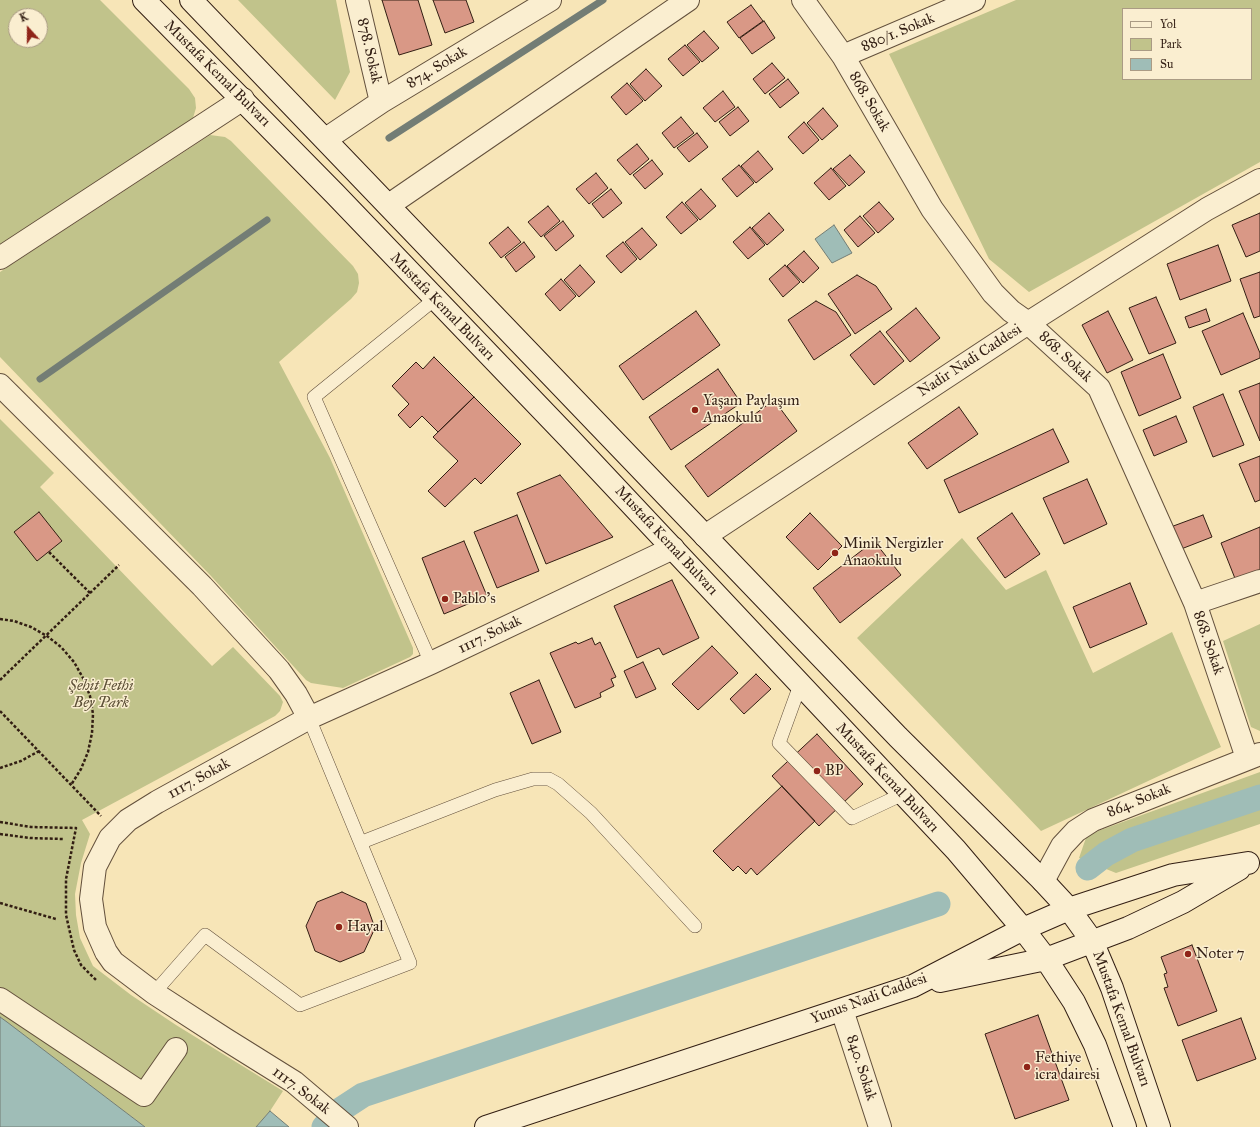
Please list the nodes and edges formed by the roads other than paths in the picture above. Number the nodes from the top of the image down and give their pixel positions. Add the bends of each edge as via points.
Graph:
1 (144, 0) edge
2 (191, 0) edge
3 (357, 0) edge
4 (550, 0) edge
5 (688, 0) edge
6 (803, 0) edge
7 (974, 0) edge
8 (843, 56) junction
9 (243, 99) junction
10 (381, 102) junction
11 (333, 146) junction
12 (1260, 180) edge
13 (389, 206) junction
14 (0, 258) edge
15 (435, 299) junction
16 (1028, 322) junction
17 (0, 385) edge
18 (705, 536) junction
19 (673, 548) junction
20 (1260, 581) edge
21 (1195, 603) junction
22 (431, 663) junction
23 (800, 685) junction
24 (309, 718) junction
25 (1253, 756) edge
26 (903, 794) junction
27 (362, 842) junction
28 (1254, 861) edge
29 (1043, 881) junction
30 (1069, 909) junction
31 (694, 926) dead end
32 (1023, 929) junction
33 (1092, 941) junction
34 (1046, 959) junction
35 (913, 986) junction
36 (154, 993) junction
37 (0, 999) edge
38 (842, 1010) junction
39 (176, 1050) dead end
40 (347, 1127) edge
41 (486, 1127) edge
42 (880, 1127) edge
43 (1125, 1127) edge
44 (1159, 1127) edge

1 - 9 street, Mustafa Kemal Bulvarı
2 - 11 street, Mustafa Kemal Bulvarı
3 - 10 street, 878. Sokak
4 - 10 street, 874. Sokak
5 - 13 street
6 - 8 street, 868. Sokak
7 - 8 street, 880/1. Sokak
8 - 16 street, 868. Sokak via 932,209 993,293 1011,311
9 - 14 street
9 - 15 street, Mustafa Kemal Bulvarı
10 - 11 street, 874. Sokak
11 - 13 street, Mustafa Kemal Bulvarı
12 - 16 street, Nadir Nadi Caddesi via 1207,209
13 - 18 street, Mustafa Kemal Bulvarı
15 - 19 street, Mustafa Kemal Bulvarı
15 - 22 lane via 314,397
16 - 18 street, Nadir Nadi Caddesi
16 - 21 street, 868. Sokak via 1099,388
17 - 24 street via 202,586 279,670
18 - 29 street, Mustafa Kemal Bulvarı via 892,731
19 - 22 street, 1117. Sokak
19 - 23 street, Mustafa Kemal Bulvarı
20 - 21 street
21 - 25 street, 868. Sokak
22 - 24 street, 1117. Sokak
23 - 26 street, Mustafa Kemal Bulvarı
23 - 26 lane via 779,743 852,818
24 - 27 lane
24 - 36 street, 1117. Sokak via 157,802 128,820 110,838 95,868 92,899 95,927 113,962
25 - 29 street, 864. Sokak via 1093,820 1076,831 1062,846
26 - 32 street, Mustafa Kemal Bulvarı via 956,850
27 - 31 lane via 495,790 533,779 549,779 591,813
27 - 36 lane via 410,964 300,1004 205,934
28 - 30 street, Yunus Nadi Caddesi via 1173,875
28 - 33 street, Yunus Nadi Caddesi via 1183,902 1128,928
29 - 30 street, Mustafa Kemal Bulvarı
30 - 32 street, Yunus Nadi Caddesi
30 - 33 street, Mustafa Kemal Bulvarı
32 - 34 street, Mustafa Kemal Bulvarı
32 - 35 street, Yunus Nadi Caddesi
33 - 34 street, Yunus Nadi Caddesi
33 - 44 street, Mustafa Kemal Bulvarı via 1112,988
34 - 35 street, Yunus Nadi Caddesi
34 - 43 street, Mustafa Kemal Bulvarı via 1074,1002 1095,1045
35 - 38 street, Yunus Nadi Caddesi
36 - 40 street, 1117. Sokak via 294,1082
37 - 39 street via 144,1095
38 - 41 street, Yunus Nadi Caddesi
38 - 42 street, 840. Sokak

